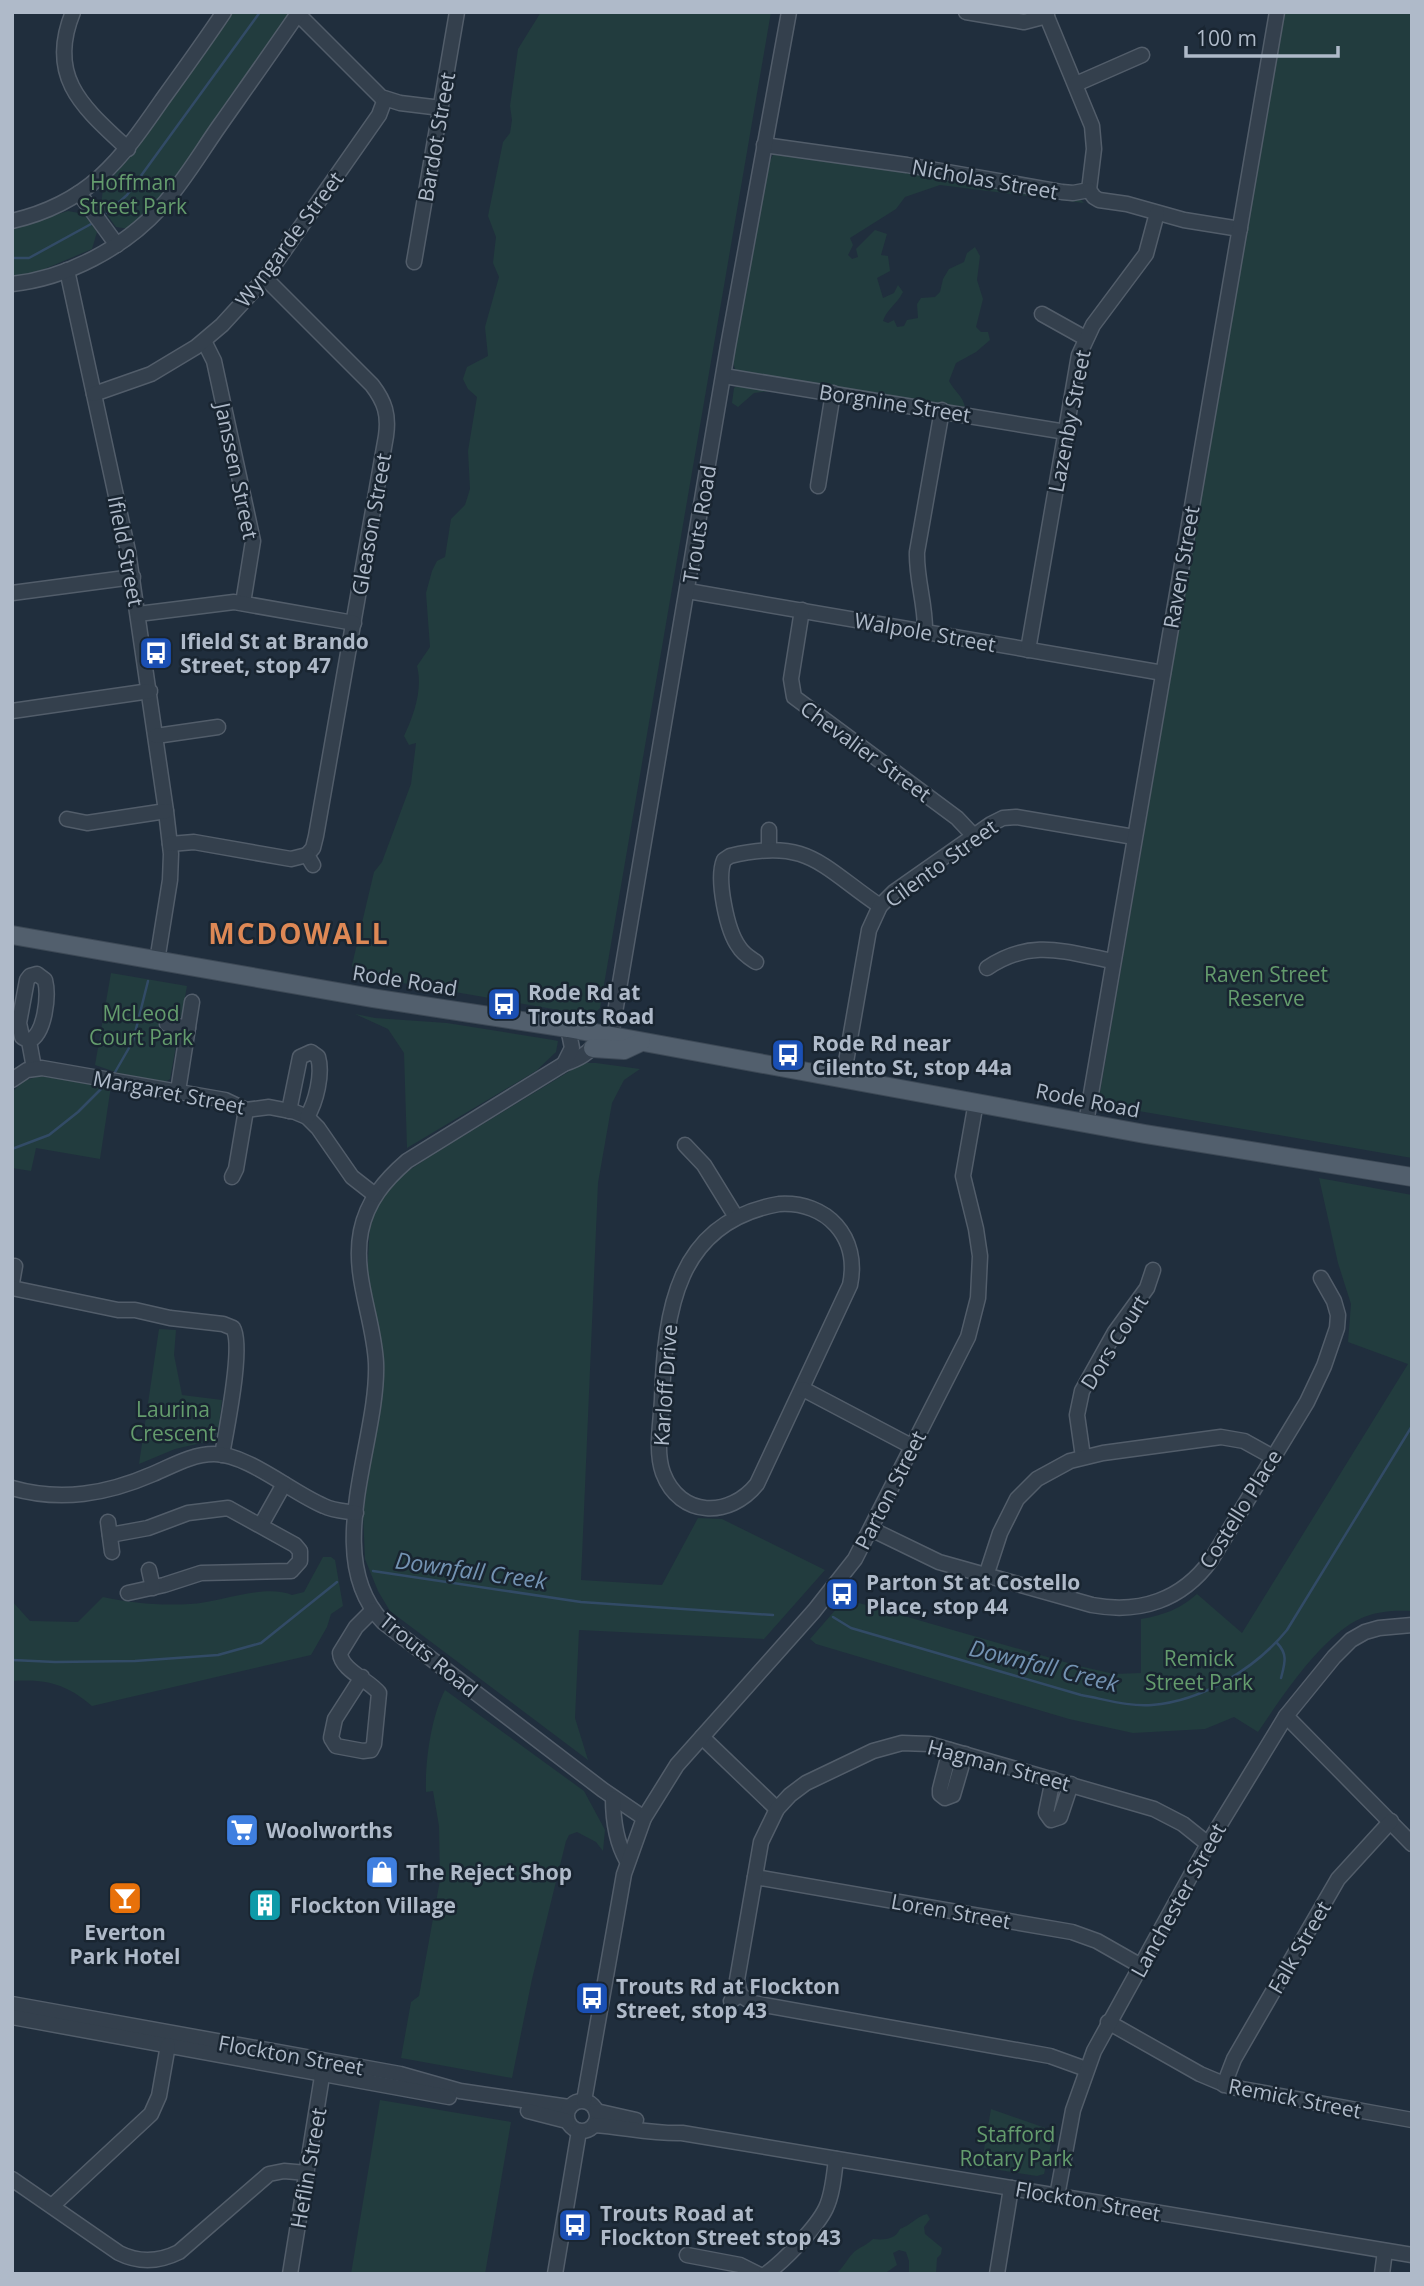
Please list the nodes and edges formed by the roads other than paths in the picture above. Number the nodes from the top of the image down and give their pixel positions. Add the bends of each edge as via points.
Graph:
1 (73, 12) edge
2 (224, 12) edge
3 (457, 12) edge
4 (789, 12) edge
5 (966, 12) edge
6 (1277, 12) edge
7 (299, 13) edge
8 (1046, 14) edge
9 (1142, 55) dead end
10 (1076, 84) junction
11 (385, 99) junction
12 (441, 108) junction
13 (764, 145) junction
14 (128, 149) junction
15 (1089, 190) junction
16 (79, 194) junction
17 (1157, 213) junction
18 (12, 221) edge
19 (1240, 229) junction
20 (117, 245) junction
21 (414, 262) dead end
22 (67, 270) junction
23 (265, 278) junction
24 (12, 284) edge
25 (1042, 314) dead end
26 (1085, 338) junction
27 (204, 341) junction
28 (723, 376) junction
29 (833, 393) junction
30 (94, 394) junction
31 (942, 411) junction
32 (1066, 432) junction
33 (818, 486) dead end
34 (132, 576) junction
35 (688, 590) junction
36 (12, 593) edge
37 (243, 603) junction
38 (802, 610) junction
39 (138, 614) junction
40 (354, 623) junction
41 (925, 633) junction
42 (1028, 650) junction
43 (1163, 673) junction
44 (149, 691) junction
45 (12, 711) edge
46 (218, 727) dead end
47 (156, 736) junction
48 (166, 811) junction
49 (67, 819) dead end
50 (769, 830) dead end
51 (974, 835) junction
52 (1134, 836) junction
53 (170, 844) junction
54 (769, 850) junction
55 (880, 906) junction
56 (12, 935) edge
57 (157, 961) junction
58 (1113, 961) junction
59 (756, 962) dead end
60 (987, 968) dead end
61 (192, 1002) dead end
62 (167, 1024) dead end
63 (188, 1028) junction
64 (568, 1028) junction
65 (602, 1039) junction
66 (29, 1041) dead end
67 (564, 1065) junction
68 (34, 1068) junction
69 (843, 1079) junction
70 (12, 1080) edge
71 (178, 1091) junction
72 (976, 1102) junction
73 (246, 1110) junction
74 (289, 1111) junction
75 (307, 1117) junction
76 (1086, 1122) junction
77 (685, 1145) dead end
78 (217, 1175) dead end
79 (1412, 1177) edge
80 (375, 1195) junction
81 (736, 1217) junction
82 (15, 1266) dead end
83 (1153, 1270) dead end
84 (1321, 1278) dead end
85 (12, 1286) edge
86 (803, 1389) junction
87 (913, 1447) junction
88 (222, 1455) junction
89 (1083, 1457) junction
90 (1273, 1457) junction
91 (284, 1485) junction
92 (12, 1488) edge
93 (356, 1513) junction
94 (261, 1525) junction
95 (871, 1529) junction
96 (112, 1552) dead end
97 (149, 1570) dead end
98 (986, 1576) junction
99 (153, 1588) junction
100 (128, 1593) dead end
101 (373, 1610) junction
102 (1412, 1625) edge
103 (362, 1678) junction
104 (1286, 1716) junction
105 (702, 1737) junction
106 (950, 1750) junction
107 (965, 1754) junction
108 (1053, 1779) junction
109 (1071, 1784) junction
110 (613, 1798) junction
111 (777, 1809) junction
112 (644, 1818) junction
113 (1391, 1821) junction
114 (1209, 1844) junction
115 (1412, 1844) edge
116 (627, 1861) junction
117 (755, 1877) junction
118 (1140, 1966) junction
119 (12, 2004) edge
120 (12, 2018) edge
121 (1108, 2022) junction
122 (168, 2045) junction
123 (324, 2067) junction
124 (1086, 2069) junction
125 (1224, 2085) junction
126 (584, 2101) junction
127 (568, 2114) junction
128 (595, 2118) junction
129 (1412, 2120) edge
130 (579, 2131) junction
131 (836, 2159) junction
132 (307, 2173) junction
133 (12, 2179) edge
134 (1011, 2188) junction
135 (1057, 2196) junction
136 (52, 2206) junction
137 (1385, 2251) junction
138 (687, 2255) dead end
139 (1412, 2255) edge
140 (290, 2274) edge
141 (555, 2274) edge
142 (758, 2274) edge
143 (766, 2274) edge
144 (997, 2274) edge
145 (1381, 2274) edge

1 - 14 street via 65,53 70,83 89,113
2 - 14 street
3 - 12 street, Bardot Street
4 - 13 street, Trouts Road
5 - 8 street via 1024,22
6 - 19 street, Raven Street
7 - 11 street
7 - 20 street via 163,205
8 - 10 street
9 - 10 street
10 - 15 street via 1094,137
11 - 12 street
11 - 23 street, Wyngarde Street via 379,115
12 - 21 street, Bardot Street
13 - 15 street, Nicholas Street via 1070,193
13 - 28 street, Trouts Road
14 - 16 street
15 - 17 street, Nicholas Street via 1099,200
16 - 18 street
16 - 20 street
17 - 19 street, Nicholas Street
17 - 26 street, Lazenby Street via 1146,254
19 - 43 street, Raven Street
20 - 22 street
22 - 24 street
22 - 30 street, Ifield Street
23 - 27 street, Wyngarde Street
23 - 40 street, Gleason Street via 372,385 387,409
25 - 26 street
26 - 32 street, Lazenby Street
27 - 30 street, Wyngarde Street via 150,373
27 - 37 street, Janssen Street via 214,361 253,541
28 - 29 street, Borgnine Street
28 - 35 street, Trouts Road
29 - 31 street, Borgnine Street
29 - 33 street
30 - 34 street, Ifield Street
31 - 32 street, Borgnine Street
31 - 41 street via 917,552
32 - 42 street, Lazenby Street
34 - 36 street
34 - 39 street, Ifield Street
35 - 38 street, Walpole Street
35 - 65 street, Trouts Road
37 - 39 street via 217,602
37 - 40 street
38 - 41 street, Walpole Street
38 - 51 street, Chevalier Street via 791,679 794,698
39 - 44 street, Ifield Street
40 - 53 street, Gleason Street via 310,860 194,842
41 - 42 street, Walpole Street
42 - 43 street, Walpole Street
43 - 52 street, Raven Street
44 - 45 street
44 - 47 street, Ifield Street
46 - 47 street
47 - 48 street, Ifield Street
48 - 49 street via 87,822
48 - 53 street, Ifield Street
50 - 54 street
51 - 52 street, Cilento Street via 996,821 1016,817
51 - 55 street, Cilento Street
52 - 58 street, Raven Street
53 - 57 street, Ifield Street via 170,880
54 - 55 street via 808,855
54 - 59 street via 730,856 721,868 734,938
55 - 69 street, Cilento Street via 869,930
56 - 57 main road, Rode Road
57 - 64 main road, Rode Road
58 - 60 street via 1030,949
58 - 76 street, Raven Street
61 - 63 street
62 - 63 street
63 - 71 street
64 - 65 main road, Rode Road
64 - 67 street via 572,1048
65 - 67 street, Trouts Road
65 - 69 main road, Rode Road via 624,1051 641,1042
66 - 68 street
67 - 80 street, Trouts Road via 407,1161
68 - 70 street
68 - 71 street, Margaret Street
69 - 72 main road, Rode Road
71 - 73 street, Margaret Street via 232,1102
72 - 76 main road, Rode Road
72 - 87 street, Parton Street via 963,1176 979,1243 978,1298 962,1349
73 - 74 street, Margaret Street
73 - 78 street via 236,1178
74 - 75 street, Margaret Street
74 - 75 street via 300,1057 311,1052 318,1056 320,1066
75 - 80 street via 352,1177
76 - 79 main road, Rode Road
77 - 81 street via 704,1165
80 - 93 street, Trouts Road via 365,1216 359,1250 376,1374
81 - 86 street, Karloff Drive via 764,1206 799,1204 827,1216 849,1249 850,1285
81 - 86 street, Karloff Drive via 695,1254 667,1323 659,1454 672,1490 686,1502 710,1509 744,1498 762,1474
82 - 85 street
83 - 89 street, Dors Court via 1079,1399
84 - 90 street, Costello Place via 1337,1309 1336,1328 1317,1384
85 - 88 street via 118,1310 233,1328 234,1380
86 - 87 street
87 - 95 street, Parton Street
88 - 91 street
88 - 92 street via 189,1459 129,1485 95,1493 56,1496
89 - 90 street via 1222,1437 1244,1441
89 - 98 street via 1048,1471 1017,1499
90 - 98 street, Costello Place via 1202,1573 1160,1602 1107,1608
91 - 93 street via 326,1507
91 - 94 street
93 - 101 street, Trouts Road via 356,1567
94 - 96 street via 233,1510 188,1513 148,1528 109,1529
94 - 99 street via 299,1547 301,1558 295,1568 201,1573
95 - 98 street, Costello Place via 932,1559
95 - 105 street, Parton Street via 855,1559 823,1600
97 - 99 street
99 - 100 street
101 - 103 street via 340,1653 342,1662
101 - 110 street, Trouts Road via 390,1628
102 - 104 street, Lanchester Street via 1379,1628 1358,1636 1334,1657
103 - 103 street via 380,1696 374,1747 366,1751 336,1746 331,1738 335,1719
104 - 113 street
104 - 114 street, Lanchester Street
105 - 111 street
105 - 112 street, Parton Street via 668,1777
106 - 107 street, Hagman Street
106 - 107 street via 940,1791 945,1798 953,1795
106 - 111 street, Hagman Street via 912,1743 884,1747 806,1783
107 - 108 street, Hagman Street
108 - 109 street, Hagman Street
108 - 109 street via 1046,1813 1051,1820 1059,1817
109 - 114 street, Hagman Street via 1153,1809
110 - 112 street, Trouts Road
110 - 116 street via 615,1825
111 - 117 street, Hagman Street via 764,1832
112 - 116 street
113 - 115 street
113 - 125 street, Falk Street via 1338,1879 1234,2059
114 - 118 street, Lanchester Street
116 - 126 street
117 - 118 street, Loren Street via 1072,1933 1097,1941
117 - 124 street, Hagman Street via 736,1998 1050,2056
118 - 121 street, Lanchester Street
119 - 123 street, Flockton Street
120 - 122 street, Flockton Street
121 - 124 street, Lanchester Street
121 - 125 street, Remick Street
122 - 123 street, Flockton Street
122 - 136 street via 151,2114
123 - 127 street, Flockton Street via 526,2110
123 - 132 street, Heflin Street
124 - 135 street, Lanchester Street
125 - 129 street, Remick Street
126 - 127 street via 575,2102
126 - 128 street via 592,2104
127 - 130 street via 571,2127
128 - 130 street via 587,2130
128 - 131 street, Flockton Street via 659,2124 682,2133
130 - 141 street
131 - 134 street, Flockton Street
131 - 143 street via 823,2213
132 - 136 street via 269,2174 179,2252 157,2260 119,2253
132 - 140 street, Heflin Street
133 - 136 street
134 - 135 street, Flockton Street
134 - 144 street
135 - 137 street, Flockton Street
137 - 139 street, Flockton Street
137 - 145 street
138 - 142 street via 740,2264

